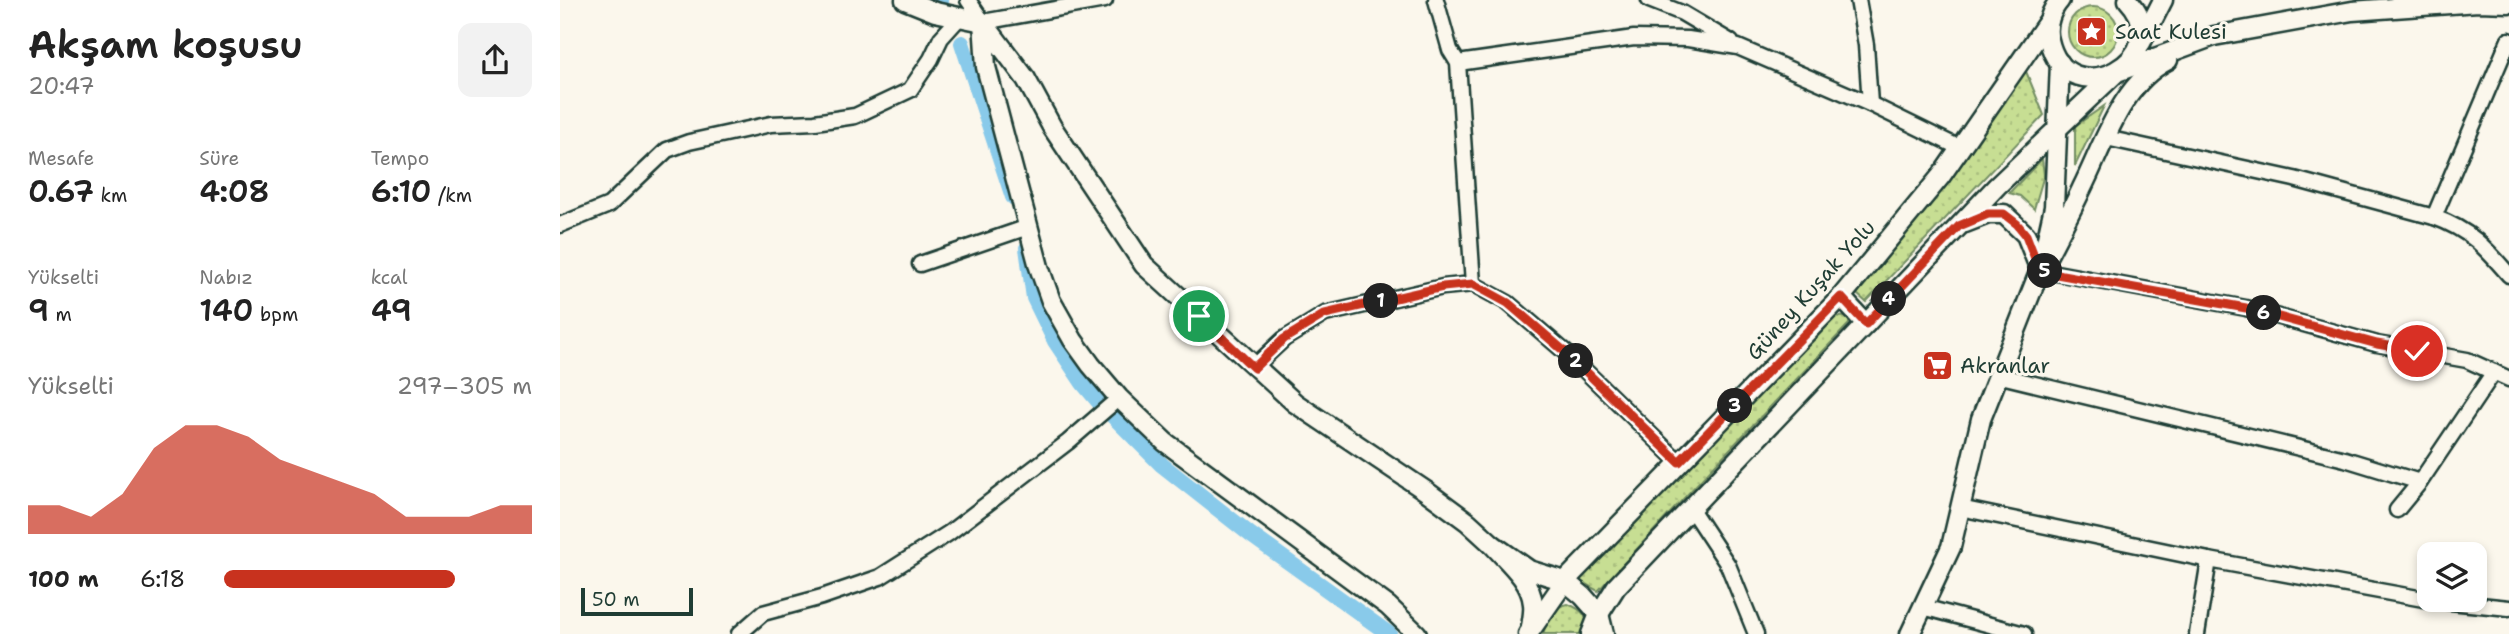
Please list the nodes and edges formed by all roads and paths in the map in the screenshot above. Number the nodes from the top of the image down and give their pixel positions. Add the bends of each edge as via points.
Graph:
1 (905, 0) edge
2 (968, 0) edge
3 (1105, 0) edge
4 (1436, 0) edge
5 (1649, 0) edge
6 (1858, 0) edge
7 (2060, 0) edge
8 (2128, 0) edge
9 (2163, 0) edge
10 (2509, 3) edge
11 (960, 17) junction
12 (2049, 20) junction
13 (983, 22) junction
14 (2214, 36) junction
15 (2509, 40) edge
16 (1738, 47) junction
17 (2137, 49) junction
18 (1458, 63) junction
19 (2060, 63) junction
20 (2117, 72) junction
21 (1870, 104) junction
22 (2057, 129) junction
23 (2106, 138) junction
24 (1960, 148) junction
25 (2434, 217) junction
26 (560, 225) edge
27 (1959, 226) junction
28 (1028, 227) junction
29 (920, 264) dead end
30 (2040, 271) junction
31 (2509, 275) edge
32 (1473, 284) junction
33 (1841, 297) junction
34 (1866, 324) junction
35 (1254, 368) junction
36 (2494, 372) junction
37 (1997, 375) junction
38 (2509, 379) edge
39 (1116, 400) junction
40 (1679, 462) junction
41 (2420, 482) junction
42 (1960, 508) junction
43 (1691, 509) junction
44 (2397, 510) dead end
45 (1492, 544) junction
46 (2209, 560) junction
47 (1565, 582) junction
48 (2417, 598) edge
49 (2487, 606) edge
50 (1923, 607) junction
51 (2509, 608) edge
52 (1599, 614) junction
53 (1530, 631) edge
54 (738, 634) edge
55 (1416, 634) edge
56 (1591, 634) edge
57 (1604, 634) edge
58 (1756, 634) edge
59 (1910, 634) edge
60 (2024, 634) edge
61 (2197, 634) edge

1 - 11 main road
2 - 13 street
3 - 13 street
4 - 18 street
5 - 16 street via 1682,12
6 - 21 street
7 - 12 main road, Güney Kuşak Yolu
8 - 17 main road via 2139,19
9 - 17 main road
10 - 14 main road via 2352,11
11 - 13 main road
11 - 26 street via 941,38 910,90 855,116 771,124 667,150 609,205
12 - 19 main road via 2047,35
12 - 24 main road, Güney Kuşak Yolu
13 - 28 main road via 986,67
13 - 35 main road via 1026,79 1052,127 1144,265
14 - 20 main road
14 - 23 main road via 2156,66 2137,85
15 - 25 street
16 - 18 street via 1688,39 1634,38
16 - 21 street
17 - 20 main road
18 - 32 street
19 - 20 main road via 2087,78
19 - 22 main road
20 - 22 main road
21 - 24 street
22 - 27 main road
22 - 30 main road via 2054,207
23 - 25 street via 2294,179
23 - 30 main road
24 - 33 main road, Güney Kuşak Yolu
25 - 31 street via 2475,238
27 - 30 main road via 1988,214 2004,214 2026,235
27 - 34 main road
28 - 29 street
28 - 39 main road via 1051,301
30 - 36 street via 2246,308 2377,344 2467,360
30 - 37 main road
32 - 35 street via 1325,314 1284,339
32 - 40 street via 1508,303 1571,357
33 - 34 main road
33 - 40 main road, Güney Kuşak Yolu
34 - 43 main road
35 - 45 main road via 1295,403 1426,491
36 - 38 street
36 - 41 street
37 - 41 street via 2345,459
37 - 42 main road via 1981,419
39 - 54 street via 949,533 880,577 763,613
39 - 55 main road via 1388,606
40 - 47 main road, Güney Kuşak Yolu
41 - 44 street
42 - 46 street
42 - 50 main road via 1951,547
43 - 52 main road via 1616,587
43 - 58 street via 1728,565
45 - 47 main road via 1529,570
45 - 53 main road via 1529,589 1534,605
46 - 48 street
46 - 61 street
47 - 52 main road
47 - 53 main road, Güney Kuşak Yolu
49 - 51 street
50 - 59 main road
50 - 60 street
52 - 56 main road
52 - 57 main road

